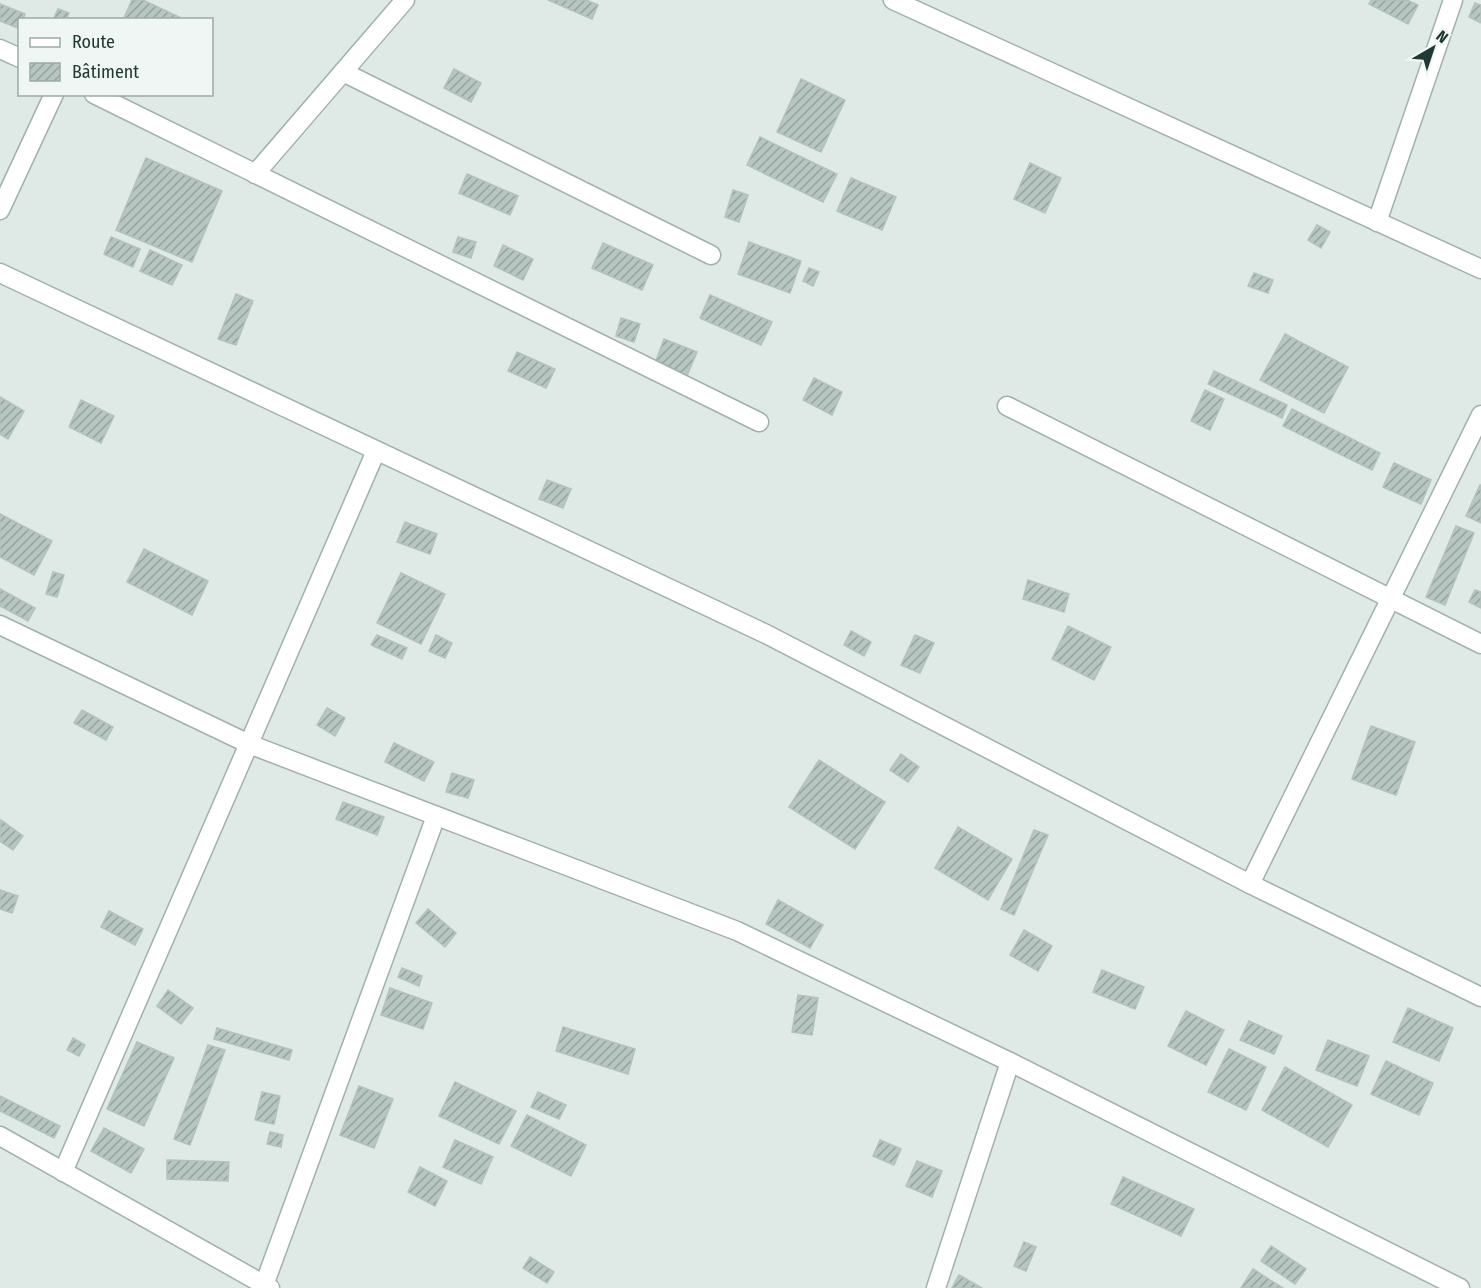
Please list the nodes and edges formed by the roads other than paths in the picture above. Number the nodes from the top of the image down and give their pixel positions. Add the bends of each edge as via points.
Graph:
1 (405, 0) edge
2 (893, 0) edge
3 (1453, 0) edge
4 (0, 49) edge
5 (18, 57) edge
6 (343, 72) junction
7 (53, 96) edge
8 (98, 96) edge
9 (255, 174) junction
10 (0, 210) edge
11 (1377, 222) junction
12 (711, 255) dead end
13 (1481, 269) edge
14 (0, 273) edge
15 (1007, 406) dead end
16 (1481, 415) edge
17 (759, 422) dead end
18 (376, 451) junction
19 (1391, 598) junction
20 (0, 625) edge
21 (1481, 644) edge
22 (249, 744) junction
23 (436, 816) junction
24 (1250, 884) junction
25 (1481, 997) edge
26 (1010, 1062) junction
27 (0, 1136) edge
28 (63, 1172) junction
29 (266, 1287) edge
30 (936, 1288) edge
31 (1460, 1288) edge

1 - 6 street
2 - 11 street
3 - 11 street
4 - 5 street
6 - 9 street
6 - 12 street
7 - 10 street
8 - 9 street
9 - 17 street
11 - 13 street
14 - 18 street
15 - 19 street
16 - 19 street
18 - 22 street
18 - 24 street via 766,634
19 - 21 street
19 - 24 street
20 - 22 street
22 - 23 street
22 - 28 street
23 - 26 street via 737,931
23 - 29 street
24 - 25 street
26 - 30 street
26 - 31 street
27 - 28 street
28 - 29 street

